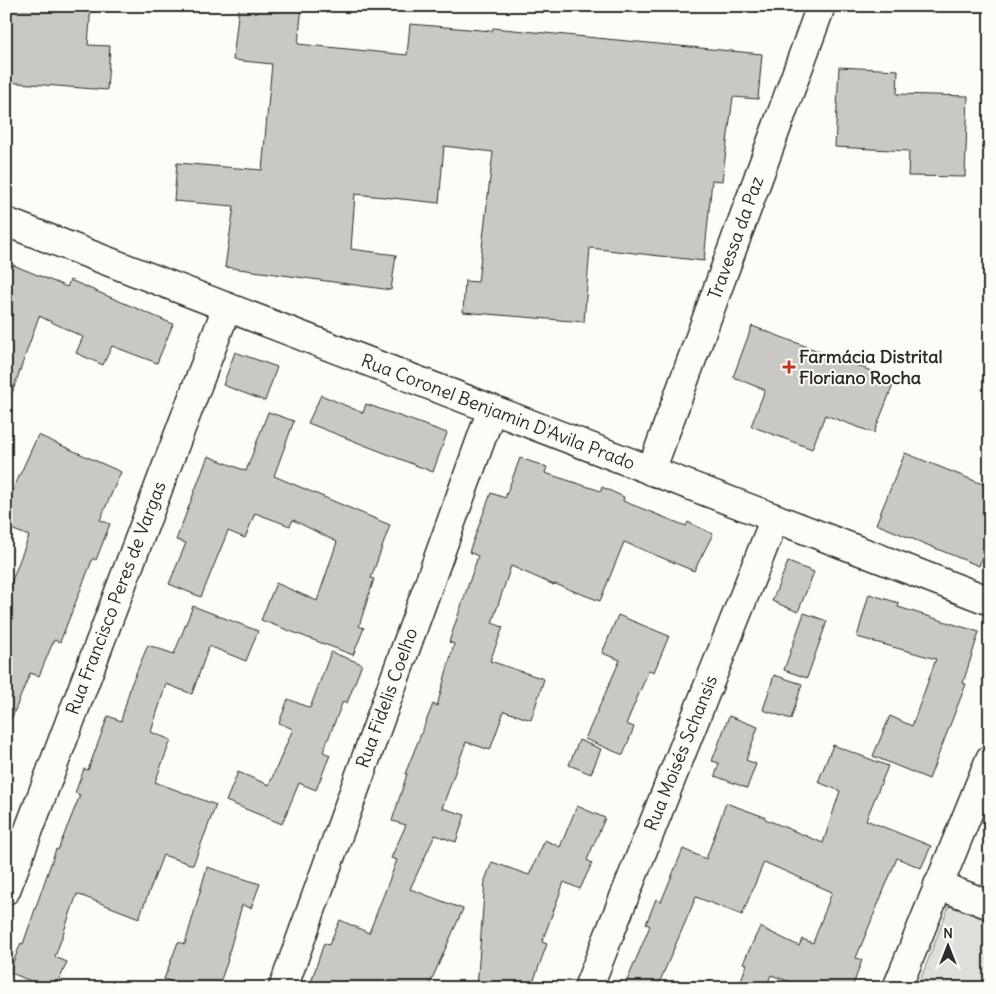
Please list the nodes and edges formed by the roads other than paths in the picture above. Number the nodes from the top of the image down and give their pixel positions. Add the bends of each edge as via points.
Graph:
1 (821, 6) edge
2 (6, 222) edge
3 (227, 307) junction
4 (492, 409) junction
5 (651, 471) junction
6 (775, 518) junction
7 (990, 601) edge
8 (990, 759) edge
9 (938, 885) junction
10 (6, 890) edge
11 (990, 905) edge
12 (283, 988) edge
13 (588, 988) edge
14 (897, 988) edge

1 - 5 street, Travessa da Paz
2 - 3 street, Rua Coronel Benjamin D'Avila Prado
3 - 4 street, Rua Coronel Benjamin D'Avila Prado
3 - 10 street, Rua Francisco Peres de Vargas
4 - 5 street, Rua Coronel Benjamin D'Avila Prado
4 - 12 street, Rua Fidelis Coelho
5 - 6 street, Rua Coronel Benjamin D'Avila Prado
6 - 7 street, Rua Coronel Benjamin D'Avila Prado
6 - 13 street, Rua Moisés Schansis
8 - 9 street
9 - 11 street
9 - 14 street

